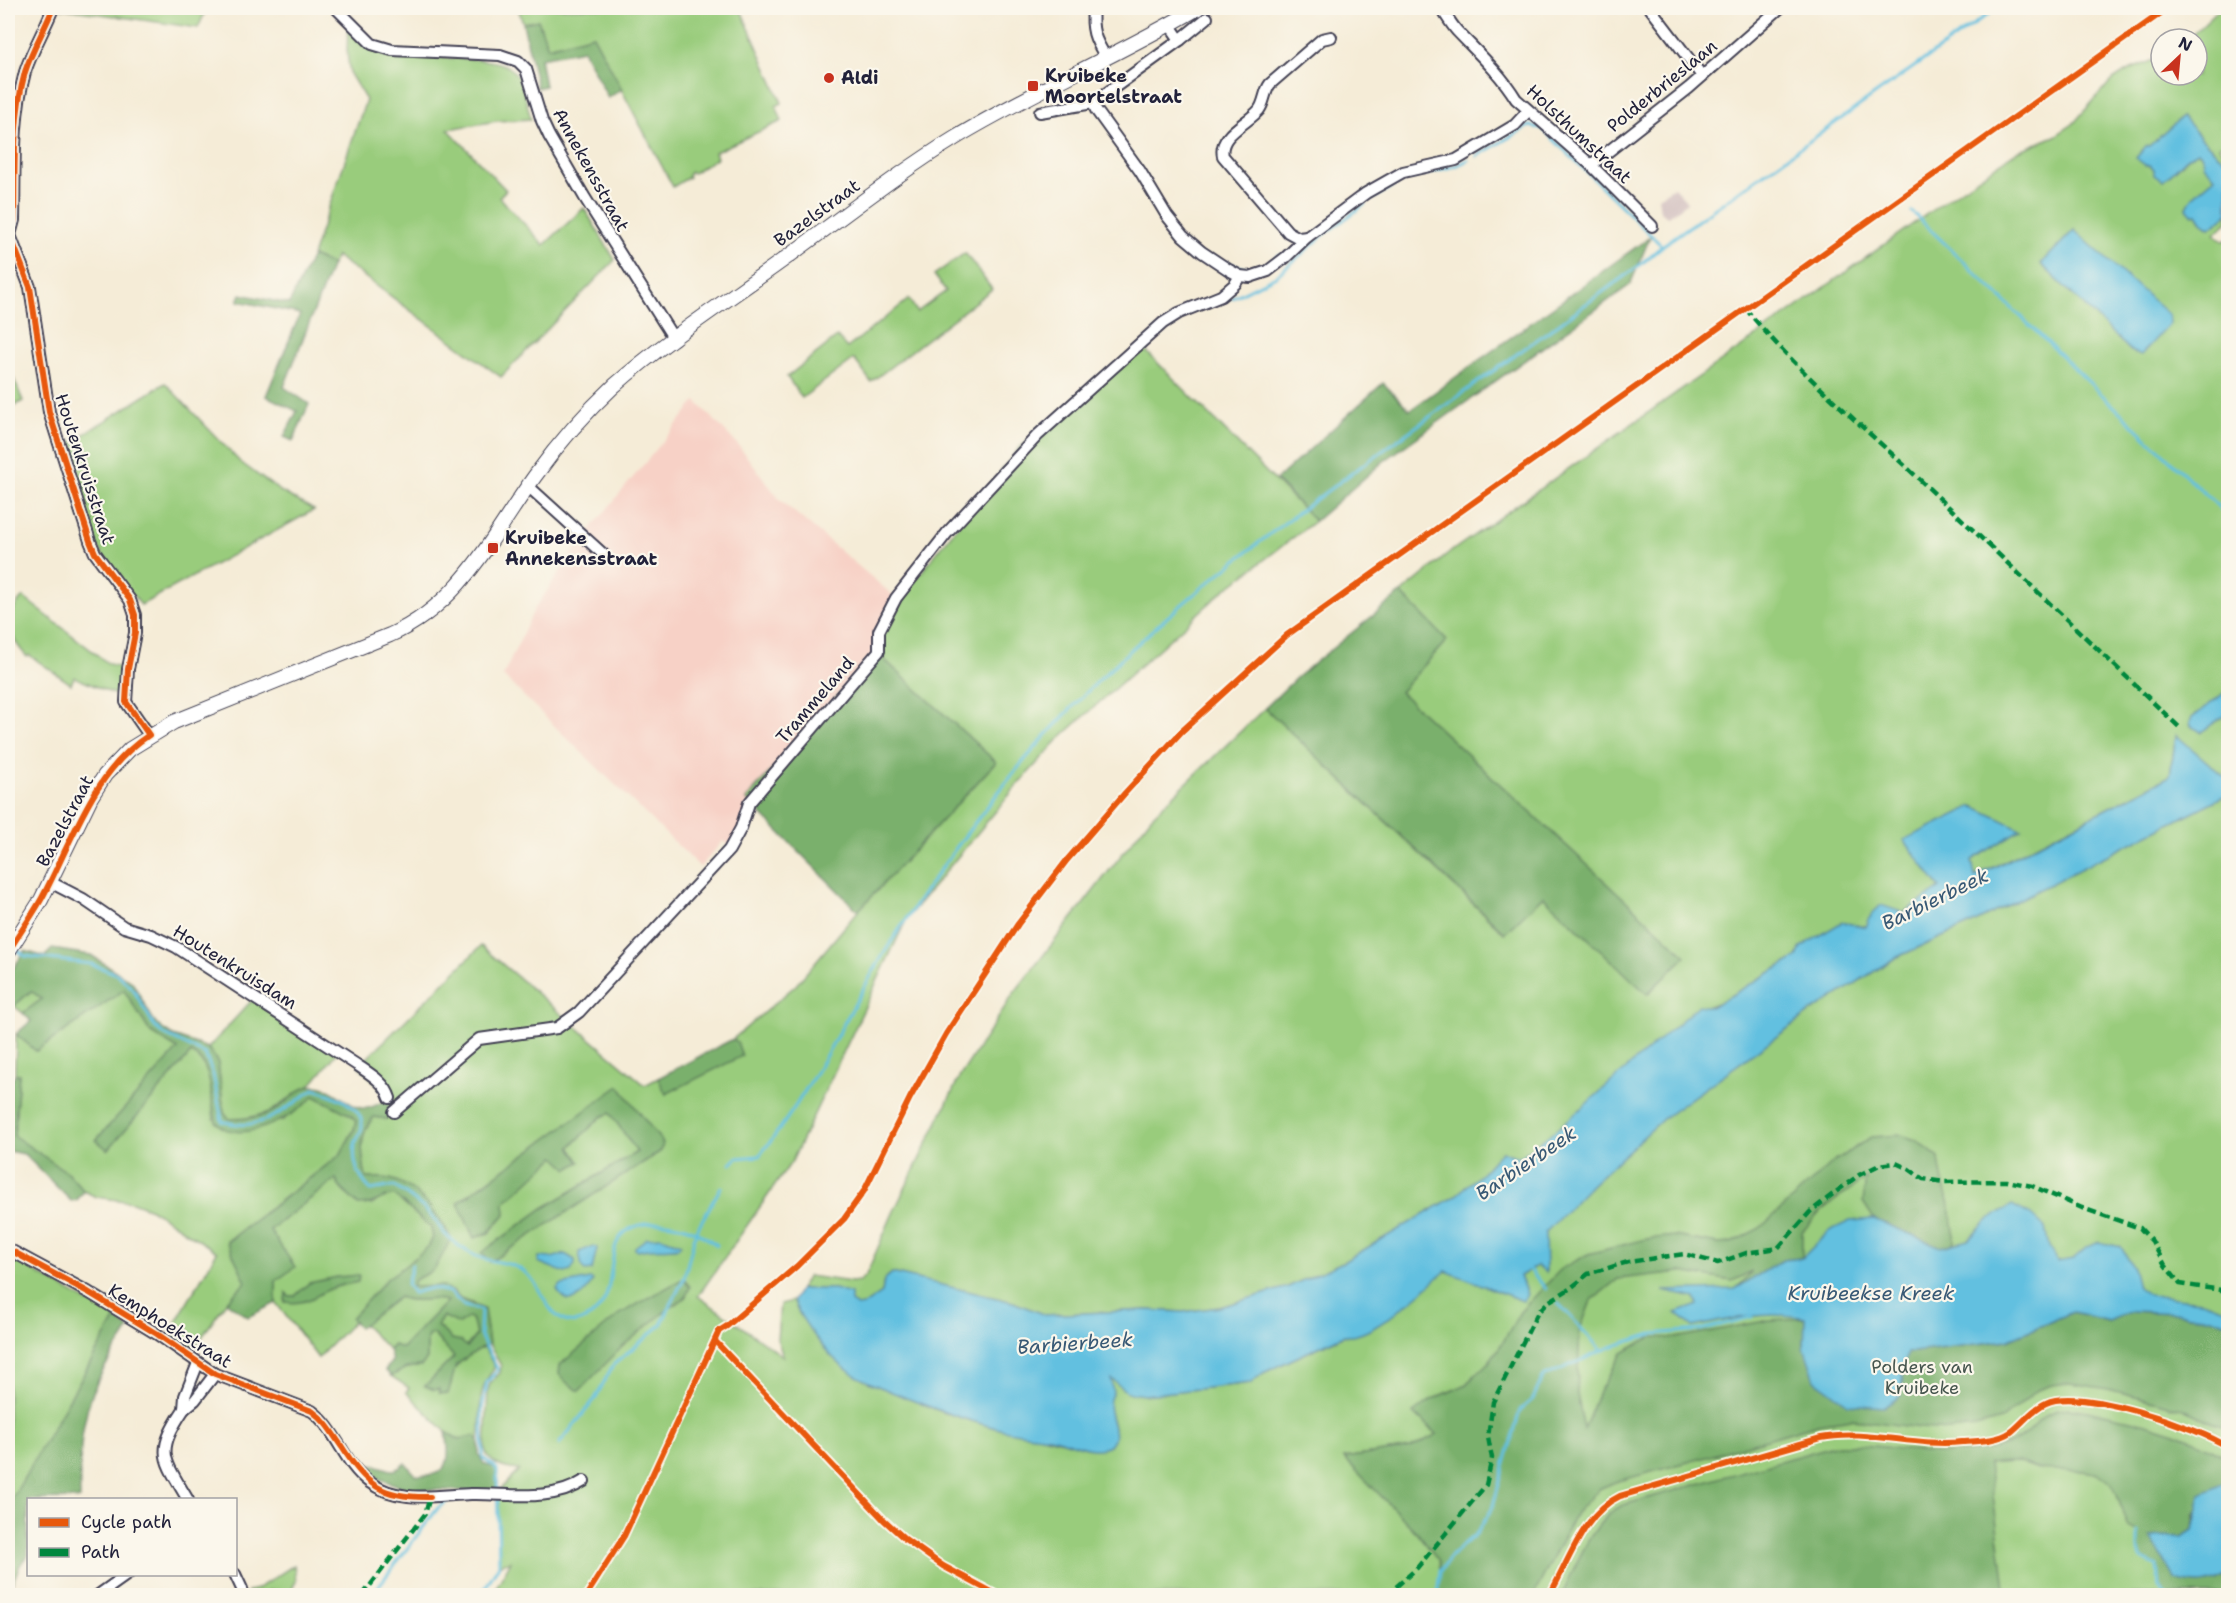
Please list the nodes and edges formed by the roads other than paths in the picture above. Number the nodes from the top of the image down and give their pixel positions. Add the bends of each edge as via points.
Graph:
1 (52, 8) edge
2 (336, 8) edge
3 (1093, 8) edge
4 (1441, 8) edge
5 (1650, 8) edge
6 (1780, 8) edge
7 (1202, 13) edge
8 (1169, 24) junction
9 (1330, 38) dead end
10 (1180, 39) junction
11 (1106, 57) junction
12 (1702, 76) junction
13 (1093, 103) junction
14 (1528, 111) junction
15 (1040, 112) dead end
16 (1591, 165) junction
17 (1652, 226) dead end
18 (9, 235) edge
19 (1306, 237) junction
20 (1240, 276) junction
21 (674, 339) junction
22 (528, 486) junction
23 (603, 554) dead end
24 (149, 735) junction
25 (50, 882) junction
26 (8, 952) edge
27 (390, 1098) dead end
28 (394, 1112) dead end
29 (8, 1251) edge
30 (198, 1363) junction
31 (216, 1374) junction
32 (184, 1409) junction
33 (584, 1481) dead end
34 (187, 1498) edge
35 (127, 1576) edge
36 (236, 1576) edge
37 (97, 1596) edge
38 (243, 1596) edge

1 - 18 street via 20,92 14,220
2 - 21 street, Annekensstraat via 372,44 392,50 500,55 518,61 526,69 549,136
3 - 11 street via 1095,39
4 - 14 street, Holsthumstraat
5 - 12 street
6 - 12 street, Polderbrieslaan
7 - 8 main road, Bazelstraat
7 - 10 street, Bazelstraat
8 - 10 street
8 - 11 main road, Bazelstraat
9 - 19 street via 1322,39 1270,84 1260,109 1226,139 1222,150 1288,232
10 - 13 street, Bazelstraat
11 - 21 main road, Bazelstraat via 954,139
12 - 16 street, Polderbrieslaan
13 - 15 street, Bazelstraat
13 - 20 street via 1183,236
14 - 16 street, Holsthumstraat
14 - 19 street via 1515,125 1456,160 1389,179
16 - 17 street, Holsthumstraat
18 - 24 street, Houtenkruisstraat via 30,287 49,412 90,541 130,600 135,615 126,702
19 - 20 street via 1268,271
20 - 28 street, Trammeland via 1228,291 1179,314 1149,335 1038,435 947,533 896,598 879,631 879,651 749,803 729,850 579,1012 557,1028 479,1039
21 - 22 main road, Bazelstraat via 615,386 576,425
22 - 23 street
22 - 24 main road, Bazelstraat via 464,578 429,614 390,635
24 - 25 main road, Bazelstraat via 105,775
25 - 26 main road, Bazelstraat
25 - 27 street, Houtenkruisdam via 124,927 176,947 357,1065 378,1080
29 - 30 street, Kemphoekstraat via 127,1316
30 - 31 street, Kemphoekstraat
30 - 32 street
31 - 32 street
31 - 33 street, Kemphoekstraat via 312,1411 325,1420 360,1474 393,1493 415,1498 541,1495
32 - 34 street via 165,1442 165,1455
35 - 37 street
36 - 38 street

